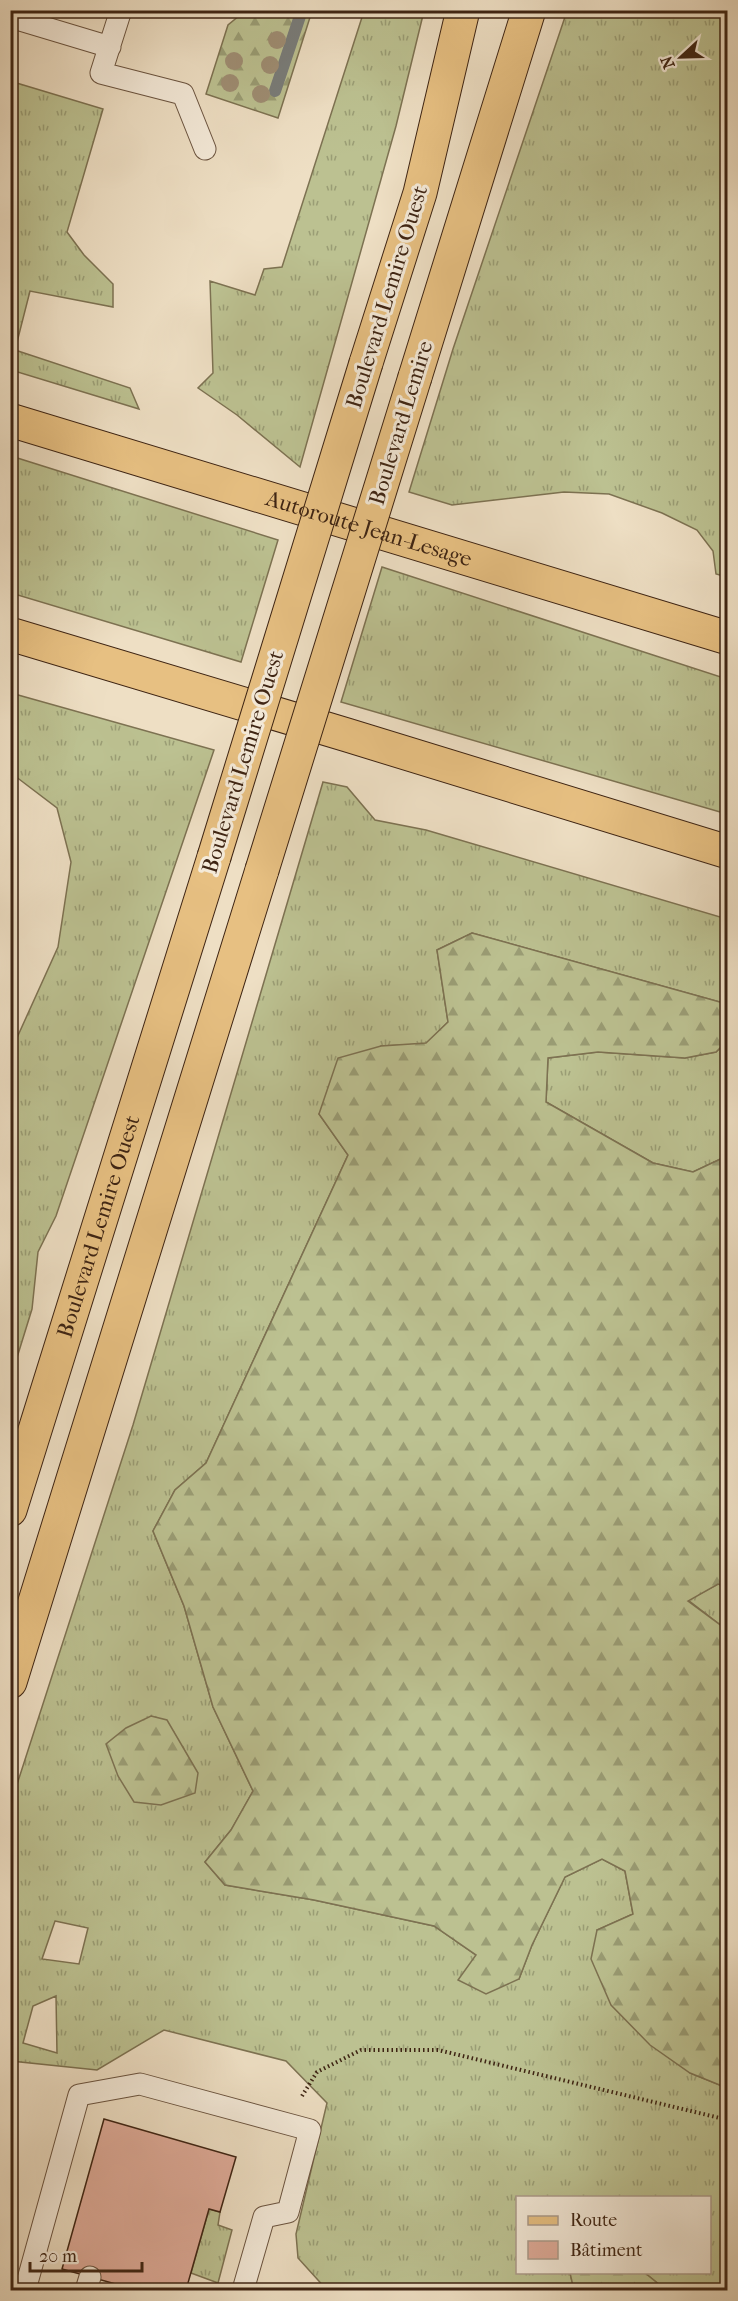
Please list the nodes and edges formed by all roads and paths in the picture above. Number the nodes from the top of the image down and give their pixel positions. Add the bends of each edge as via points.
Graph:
1 (121, 10) edge
2 (463, 10) edge
3 (529, 10) edge
4 (10, 17) edge
5 (110, 47) junction
6 (205, 149) dead end
7 (10, 420) edge
8 (10, 634) edge
9 (728, 638) edge
10 (728, 852) edge
11 (10, 1510) edge
12 (10, 1682) edge
13 (728, 2120) edge
14 (290, 2125) junction
15 (25, 2290) edge
16 (243, 2290) edge

1 - 5 lane
2 - 11 main road, Boulevard Lemire Ouest, bridge via 420,193
3 - 12 main road, Boulevard Lemire, bridge
4 - 5 lane
5 - 6 lane via 101,73 183,94
7 - 9 main road, Autoroute Jean-Lesage
8 - 10 main road
13 - 14 path via 438,2050 361,2050 317,2072
14 - 15 lane via 140,2084 78,2095
14 - 16 lane via 310,2130 288,2212 264,2217

